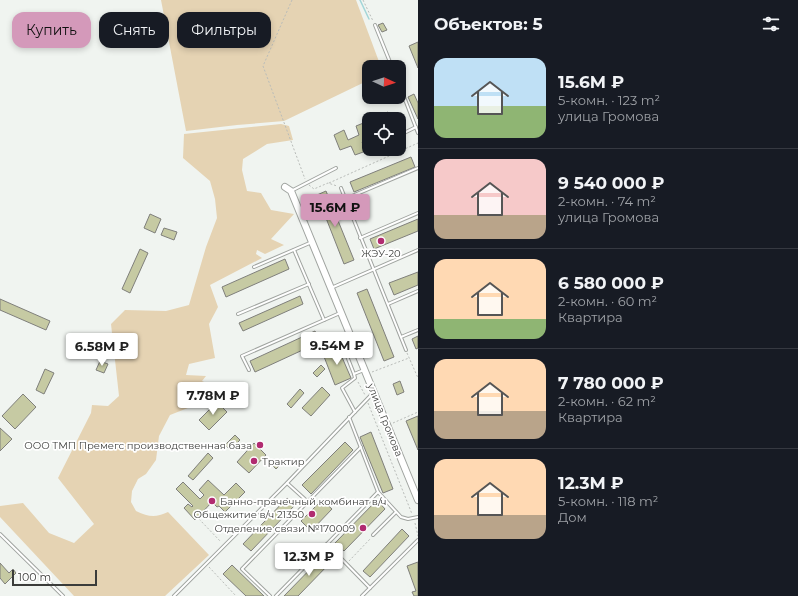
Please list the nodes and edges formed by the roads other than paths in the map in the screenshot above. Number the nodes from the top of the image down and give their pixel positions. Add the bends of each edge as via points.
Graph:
1 (376, 25) road end
2 (389, 60) edge
3 (406, 102) edge
4 (416, 127) junction
5 (406, 132) edge
6 (418, 133) edge
7 (336, 168) dead end
8 (418, 168) edge
9 (341, 188) road end
10 (288, 189) joint
11 (345, 199) junction
12 (418, 213) edge
13 (360, 238) junction
14 (312, 242) junction
15 (294, 250) junction
16 (418, 250) edge
17 (254, 267) dead end
18 (373, 269) junction
19 (309, 284) junction
20 (331, 288) junction
21 (418, 291) edge
22 (388, 304) junction
23 (341, 313) junction
24 (238, 314) dead end
25 (324, 320) junction
26 (418, 330) edge
27 (401, 337) junction
28 (355, 346) junction
29 (406, 350) road end
30 (249, 370) dead end
31 (365, 372) junction
32 (354, 374) junction
33 (374, 392) junction
34 (355, 412) junction
35 (350, 417) junction
36 (361, 447) junction
37 (287, 483) junction
38 (378, 492) junction
39 (418, 500) edge
40 (308, 502) junction
41 (396, 512) junction
42 (418, 517) edge
43 (0, 534) edge
44 (373, 535) road end
45 (418, 540) edge
46 (327, 544) junction
47 (370, 588) junction
48 (63, 596) edge
49 (174, 596) edge
50 (270, 596) edge
51 (276, 596) edge
52 (362, 596) edge

1 - 2 lane
3 - 4 lane
4 - 5 lane
4 - 6 lane
7 - 10 lane via 307,183
8 - 11 lane
9 - 11 lane
10 - 14 street, улица Громова
11 - 13 lane
12 - 13 lane
13 - 18 lane
14 - 15 lane
14 - 20 street, улица Громова
15 - 17 lane
15 - 19 lane
16 - 18 lane
18 - 20 lane
18 - 22 lane
19 - 24 lane
19 - 25 lane
20 - 23 street, улица Громова
21 - 22 lane
22 - 27 lane
23 - 25 lane
23 - 28 street, улица Громова
25 - 30 lane via 242,356
26 - 27 lane
27 - 29 lane
28 - 31 street, улица Громова
28 - 32 lane via 345,350
31 - 32 lane
31 - 33 street, улица Громова
32 - 34 lane via 356,378 342,388
33 - 34 lane
33 - 39 street, улица Громова
34 - 35 lane
35 - 36 lane
35 - 37 lane
36 - 38 lane
36 - 40 lane
37 - 40 lane
37 - 49 lane
38 - 41 lane
38 - 46 lane
40 - 50 lane via 242,569
41 - 42 lane via 408,519
41 - 44 lane
43 - 48 lane
45 - 47 lane
46 - 47 lane
46 - 51 lane
47 - 52 lane

